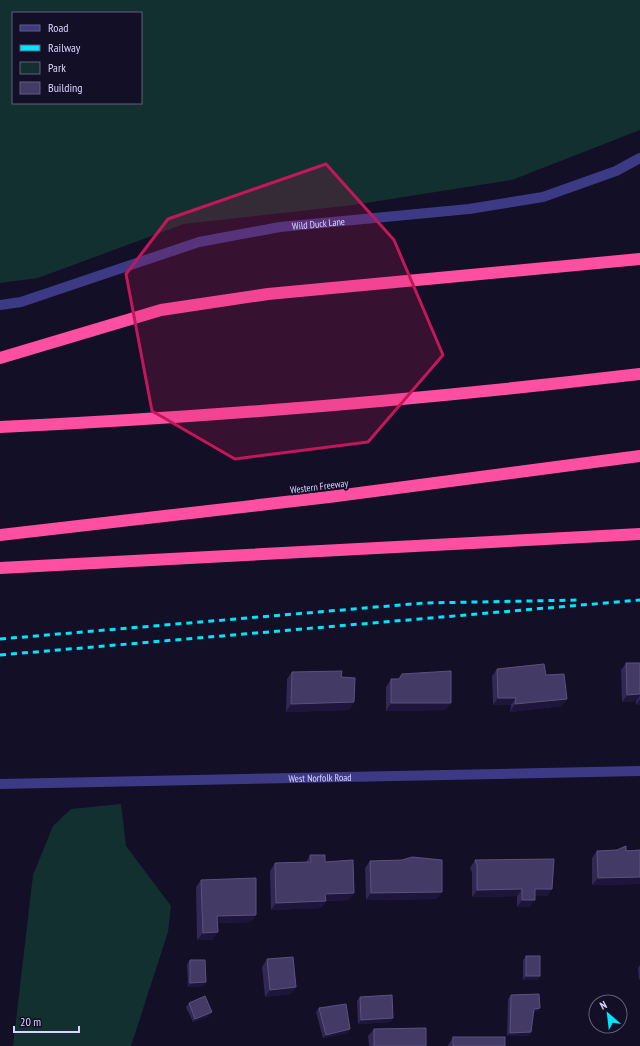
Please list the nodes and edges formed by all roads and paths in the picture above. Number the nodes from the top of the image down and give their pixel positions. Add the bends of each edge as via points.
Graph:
1 (640, 158) edge
2 (640, 258) edge
3 (0, 305) edge
4 (0, 358) edge
5 (640, 374) edge
6 (0, 427) edge
7 (640, 456) edge
8 (640, 534) edge
9 (0, 535) edge
10 (0, 568) edge
11 (640, 771) edge
12 (0, 784) edge

1 - 3 street, Wild Duck Lane via 616,171 543,197 469,209 280,227 199,242 21,302
2 - 4 highway via 268,294 161,310
5 - 6 highway via 305,407
7 - 9 highway, Western Freeway via 329,497
8 - 10 highway
11 - 12 street, West Norfolk Road

